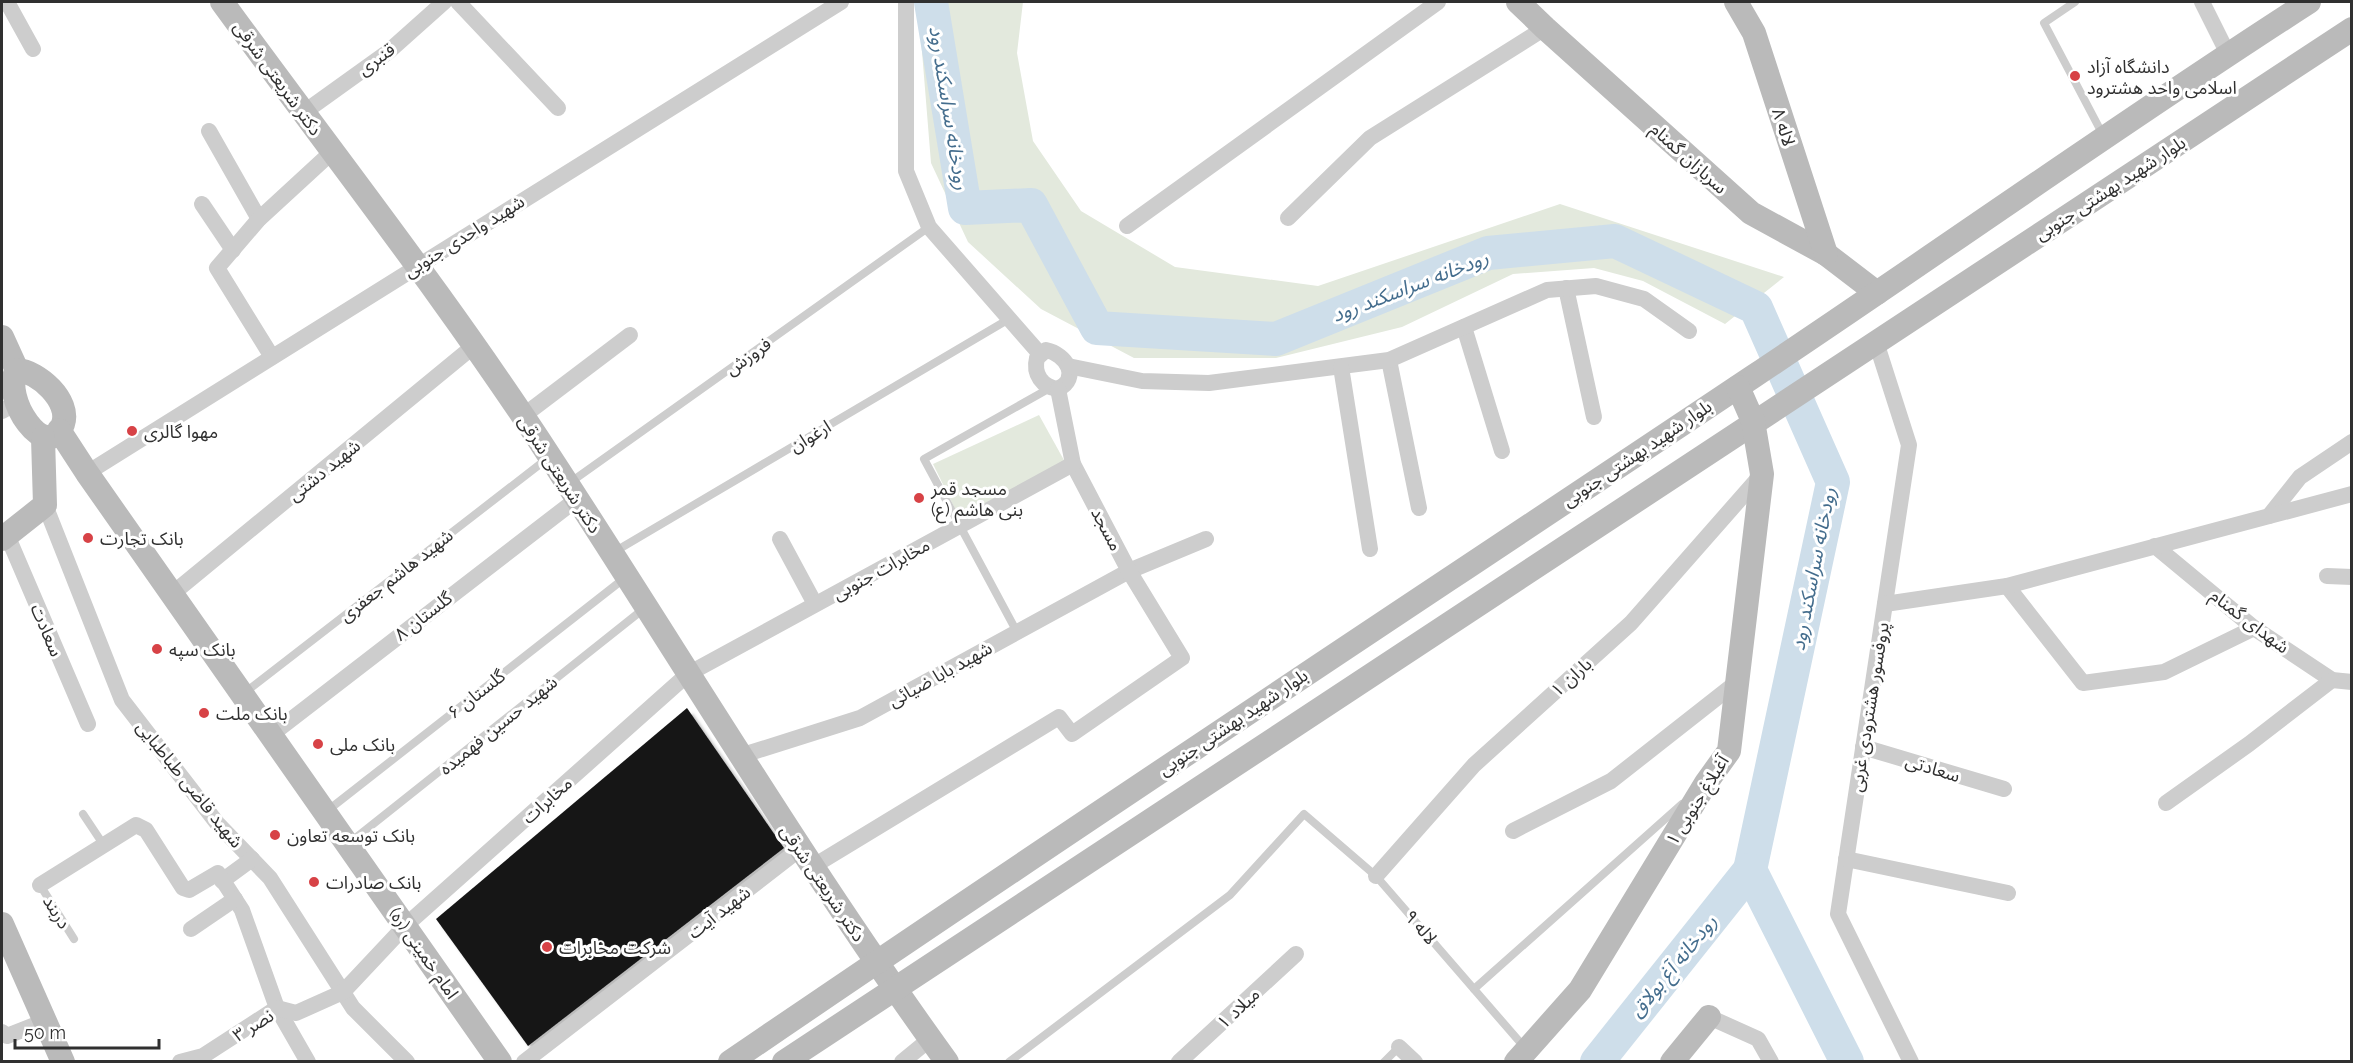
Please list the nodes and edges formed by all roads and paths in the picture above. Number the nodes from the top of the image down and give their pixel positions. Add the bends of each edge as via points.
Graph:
1 (7, 2) edge
2 (222, 2) edge
3 (444, 2) edge
4 (458, 2) edge
5 (841, 2) edge
6 (906, 2) edge
7 (1438, 2) edge
8 (1518, 2) edge
9 (2075, 2) edge
10 (2202, 2) edge
11 (2309, 2) edge
12 (1740, 3) edge
13 (1545, 28) junction
14 (2352, 29) edge
15 (33, 49) dead end
16 (2228, 54) junction
17 (558, 108) dead end
18 (303, 112) junction
19 (209, 131) dead end
20 (2104, 138) junction
21 (333, 151) junction
22 (202, 204) dead end
23 (1288, 218) dead end
24 (259, 219) junction
25 (1127, 226) dead end
26 (929, 227) junction
27 (233, 250) junction
28 (1826, 255) junction
29 (416, 266) junction
30 (1566, 288) junction
31 (1877, 293) junction
32 (1009, 319) junction
33 (1464, 327) junction
34 (1689, 331) dead end
35 (630, 335) dead end
36 (2, 337) edge
37 (1872, 344) junction
38 (475, 345) junction
39 (1040, 354) junction
40 (272, 357) junction
41 (1389, 360) junction
42 (1068, 366) junction
43 (1341, 366) junction
44 (17, 370) junction
45 (1748, 380) junction
46 (1054, 388) junction
47 (5, 409) edge
48 (523, 416) junction
49 (1594, 417) dead end
50 (1753, 421) junction
51 (51, 434) junction
52 (2352, 442) edge
53 (1502, 451) dead end
54 (550, 456) junction
55 (1074, 464) junction
56 (87, 473) junction
57 (1762, 474) junction
58 (572, 491) junction
59 (2352, 494) edge
60 (45, 506) junction
61 (1419, 508) dead end
62 (2269, 516) junction
63 (960, 526) junction
64 (4, 537) edge
65 (780, 539) dead end
66 (1206, 539) dead end
67 (2155, 546) junction
68 (1370, 549) dead end
69 (612, 553) junction
70 (1130, 571) junction
71 (626, 576) junction
72 (2327, 576) dead end
73 (2352, 578) edge
74 (2007, 586) junction
75 (172, 594) junction
76 (815, 604) junction
77 (1885, 604) junction
78 (647, 606) junction
79 (2254, 628) junction
80 (1017, 632) junction
81 (1182, 658) joint
82 (688, 674) junction
83 (2332, 680) junction
84 (1737, 682) junction
85 (2352, 682) edge
86 (242, 694) junction
87 (88, 724) dead end
88 (271, 735) junction
89 (1863, 747) junction
90 (740, 756) junction
91 (1706, 783) junction
92 (2004, 789) dead end
93 (2166, 803) dead end
94 (325, 812) junction
95 (83, 814) dead end
96 (1513, 831) dead end
97 (103, 844) junction
98 (348, 844) junction
99 (806, 858) junction
100 (252, 859) junction
101 (1846, 859) junction
102 (1377, 876) junction
103 (220, 877) junction
104 (40, 885) joint
105 (2008, 893) dead end
106 (235, 900) junction
107 (2, 924) edge
108 (405, 926) junction
109 (191, 929) dead end
110 (74, 939) dead end
111 (1296, 954) dead end
112 (876, 962) junction
113 (1474, 988) junction
114 (894, 989) junction
115 (343, 992) junction
116 (277, 1008) junction
117 (1709, 1017) joint
118 (45, 1022) junction
119 (2, 1032) edge
120 (930, 1039) junction
121 (1399, 1047) joint
122 (1521, 1056) edge
123 (204, 1059) edge
124 (1182, 1061) edge
125 (63, 1062) edge
126 (180, 1062) edge
127 (308, 1062) edge
128 (407, 1062) edge
129 (500, 1062) edge
130 (525, 1062) edge
131 (730, 1062) edge
132 (784, 1062) edge
133 (902, 1062) edge
134 (946, 1062) edge
135 (1009, 1062) edge
136 (1384, 1062) edge
137 (1415, 1062) edge
138 (1672, 1062) edge
139 (1771, 1062) edge
140 (1911, 1062) edge

1 - 15 street
2 - 18 main road, دکتر شریعتی شرقی
3 - 18 street, قنبری via 388,52
4 - 17 street
5 - 29 street, شهید واحدی جنوبی
6 - 26 street via 906,171
7 - 25 street
8 - 13 main road, سربازان گمنام
9 - 20 lane via 2043,23
10 - 16 street
11 - 16 main road
12 - 28 main road, لاله ۸ via 1754,33
13 - 23 street via 1370,138
13 - 28 main road, سربازان گمنام via 1751,213
14 - 37 main road, بلوار شهید بهشتی جنوبی
16 - 20 main road
18 - 21 main road, دکتر شریعتی شرقی
19 - 24 street
20 - 31 main road
21 - 24 street
21 - 29 main road, دکتر شریعتی شرقی
22 - 27 street
24 - 27 street
26 - 32 street
26 - 58 lane, فروزش
27 - 40 street via 217,268
28 - 31 main road, سربازان گمنام
29 - 38 main road, دکتر شریعتی شرقی
29 - 40 street, شهید واحدی جنوبی
30 - 33 street via 1547,290
30 - 34 street via 1596,286 1644,299
30 - 49 street
31 - 45 main road, بلوار شهید بهشتی جنوبی
32 - 39 street
32 - 69 lane, ارغوان
33 - 41 street
33 - 53 street
35 - 48 street
36 - 44 main road
37 - 50 main road, بلوار شهید بهشتی جنوبی
37 - 77 street, پروفسور هشترودی غربی via 1909,445
38 - 48 main road, دکتر شریعتی شرقی
38 - 75 street, شهید دشتی
39 - 42 street via 1046,350 1056,352
39 - 46 street via 1036,371 1044,384
40 - 56 street, شهید واحدی جنوبی
41 - 43 street
41 - 61 street
42 - 43 street via 1142,381 1209,383
42 - 46 street via 1070,374 1064,386
43 - 68 street
44 - 47 main road via 7,382
44 - 51 main road via 34,374 58,399 64,419
45 - 50 main road, آغبلاغ جنوبی ۱
45 - 112 main road, بلوار شهید بهشتی جنوبی
46 - 55 street, مسجد
46 - 63 lane via 924,459
47 - 51 main road via 20,424
48 - 54 main road, دکتر شریعتی شرقی
50 - 57 main road, آغبلاغ جنوبی ۱
50 - 114 main road, بلوار شهید بهشتی جنوبی
51 - 56 main road, امام خمینی (ره)
51 - 60 main road
52 - 62 street via 2300,477
54 - 58 main road, دکتر شریعتی شرقی
54 - 86 lane, شهيد هاشم جعفری
55 - 63 street, مخابرات جنوبی
55 - 70 street, مسجد
56 - 75 main road, امام خمینی (ره)
57 - 84 main road, آغبلاغ جنوبی ۱
57 - 102 street, باران ۱ via 1631,623 1474,765
58 - 69 main road, دکتر شریعتی شرقی
58 - 88 street, گلستان ۸
59 - 62 street
60 - 64 main road
60 - 100 street, شهید قاضی طباطبایی via 122,700 217,823
62 - 67 street
63 - 76 street, مخابرات جنوبی
63 - 80 lane
64 - 87 street, سعادت
65 - 76 street
66 - 70 street, شهيد بابا ضيائی
67 - 74 street
67 - 79 street, شهدای گمنام
69 - 71 main road, دکتر شریعتی شرقی
70 - 80 street, شهيد بابا ضيائی
70 - 81 street, مسجد
71 - 78 main road, دکتر شریعتی شرقی
71 - 94 lane, گلستان ۶
72 - 73 street
74 - 77 street
74 - 79 street via 2083,683 2164,672
75 - 86 main road, امام خمینی (ره)
76 - 82 street, مخابرات جنوبی
77 - 89 street, پروفسور هشترودی غربی
78 - 82 main road, دکتر شریعتی شرقی
78 - 98 lane, شهيد حسین فهمیده
79 - 83 street, شهدای گمنام
80 - 90 street, شهيد بابا ضيائی via 860,718
81 - 99 street, شهید آیت via 1072,734 1059,717
82 - 90 main road, دکتر شریعتی شرقی
82 - 108 street, مخابرات
83 - 85 street, شهدای گمنام
83 - 93 street
84 - 91 main road, آغبلاغ جنوبی ۱ via 1729,750
84 - 96 street via 1611,781
86 - 88 main road, امام خمینی (ره)
88 - 94 main road, امام خمینی (ره)
89 - 92 street, سعادتی
89 - 101 street, پروفسور هشترودی غربی
90 - 99 main road, دکتر شریعتی شرقی
91 - 113 lane
91 - 122 main road, آغبلاغ جنوبی ۱ via 1580,990
94 - 98 main road, امام خمینی (ره)
95 - 97 lane
97 - 103 street via 136,825 146,830 183,888 189,890
97 - 104 street
98 - 108 main road, امام خمینی (ره)
99 - 112 main road, دکتر شریعتی شرقی
99 - 130 street, شهید آیت
100 - 103 street
100 - 115 street, شهید قاضی طباطبایی via 270,878
101 - 105 street
101 - 140 street, پروفسور هشترودی غربی via 1838,914
102 - 113 lane, لاله ۹
102 - 135 lane, لاله ۹ via 1304,814 1230,896
103 - 106 street
104 - 110 lane, دربند
106 - 109 street
106 - 116 street
107 - 118 main road
108 - 115 street, نصر ۳
108 - 129 main road, امام خمینی (ره)
111 - 124 street, میلاد ۱
112 - 114 main road, دکتر شریعتی شرقی
112 - 131 main road, بلوار شهید بهشتی جنوبی
113 - 122 lane, لاله ۹
114 - 120 main road, دکتر شریعتی شرقی
114 - 132 main road, بلوار شهید بهشتی جنوبی
115 - 116 street, نصر ۳ via 296,1013
115 - 128 street, شهید قاضی طباطبایی via 352,1008
116 - 123 street, نصر ۳
116 - 127 street
117 - 138 main road
117 - 139 street via 1758,1039
118 - 119 street via 7,1036
118 - 125 main road
120 - 133 street
120 - 134 main road, دکتر شریعتی شرقی
121 - 136 lane
121 - 137 street
123 - 126 street, نصر ۳

